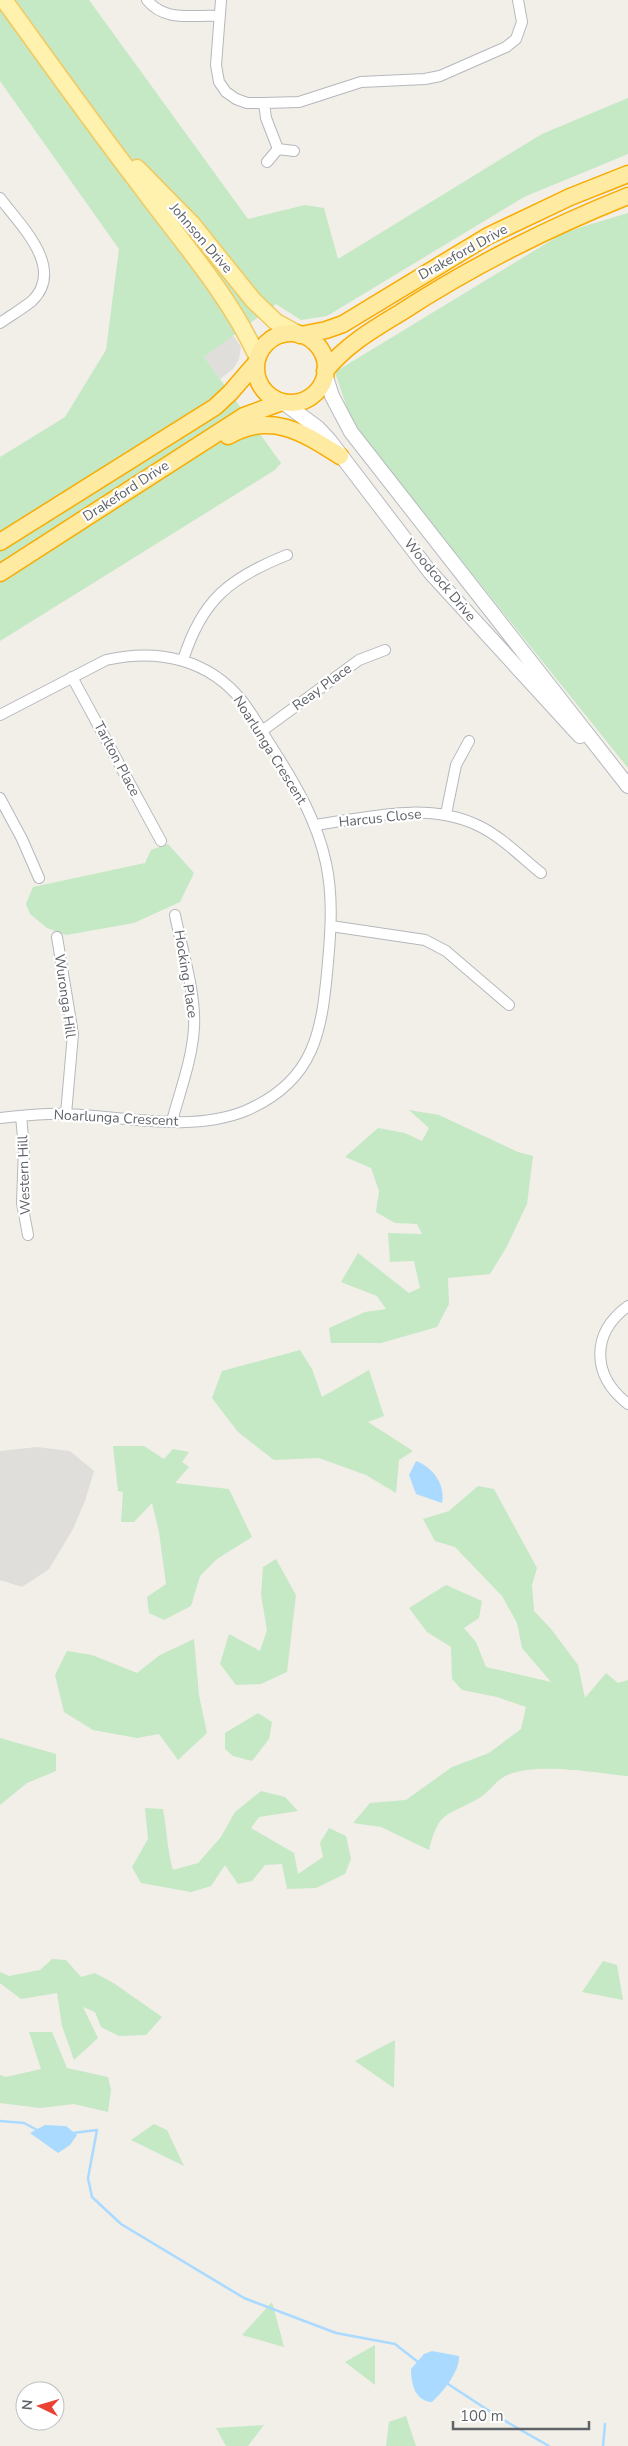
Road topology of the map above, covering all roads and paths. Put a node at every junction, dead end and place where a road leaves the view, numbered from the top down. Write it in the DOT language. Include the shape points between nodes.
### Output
graph roads {
  1 [pos="147,0"];
  2 [pos="221,0"];
  3 [pos="518,0"];
  4 [pos="8,5"];
  5 [pos="219,16"];
  6 [pos="264,103"];
  7 [pos="105,136"];
  8 [pos="278,149"];
  9 [pos="294,151"];
  10 [pos="267,162"];
  11 [pos="628,174"];
  12 [pos="628,196"];
  13 [pos="0,198"];
  14 [pos="0,323"];
  15 [pos="301,335"];
  16 [pos="256,359"];
  17 [pos="325,372"];
  18 [pos="283,402"];
  19 [pos="200,443"];
  20 [pos="340,456"];
  21 [pos="0,542"];
  22 [pos="287,555"];
  23 [pos="0,573"];
  24 [pos="386,650"];
  25 [pos="183,660"];
  26 [pos="72,677"];
  27 [pos="0,715"];
  28 [pos="262,731"];
  29 [pos="469,741"];
  30 [pos="602,754"];
  31 [pos="628,786"];
  32 [pos="0,798"];
  33 [pos="446,814"];
  34 [pos="314,825"];
  35 [pos="161,841"];
  36 [pos="541,873"];
  37 [pos="39,878"];
  38 [pos="176,915"];
  39 [pos="331,926"];
  40 [pos="56,937"];
  41 [pos="510,1005"];
  42 [pos="66,1114"];
  43 [pos="21,1116"];
  44 [pos="0,1118"];
  45 [pos="172,1121"];
  46 [pos="28,1235"];
  47 [pos="628,1306"];
  48 [pos="628,1404"];
  1 -- 5 [label="street" via="161,12 172,16"];
  2 -- 5 [label="street"];
  3 -- 6 [label="street" via="522,22 516,39 506,47 440,76 360,82 299,102"];
  4 -- 7 [label="main road, Johnson Drive"];
  5 -- 6 [label="street" via="216,65 219,82 236,99"];
  6 -- 8 [label="street"];
  7 -- 15 [label="main road, Johnson Drive" via="192,224 253,300 276,322"];
  7 -- 16 [label="main road, Johnson Drive" via="225,298 243,326"];
  8 -- 9 [label="street"];
  8 -- 10 [label="street"];
  11 -- 15 [label="highway, Drakeford Drive" via="488,236 343,324"];
  12 -- 17 [label="highway, Drakeford Drive" via="525,240 473,268 344,349"];
  13 -- 14 [label="street" via="36,247 45,270 43,283 33,299"];
  15 -- 16 [label="highway" via="289,333 278,336 268,342"];
  15 -- 17 [label="highway" via="317,345 322,353"];
  16 -- 18 [label="highway" via="258,380 263,390"];
  16 -- 21 [label="highway, Drakeford Drive" via="215,407"];
  17 -- 18 [label="highway" via="322,383 310,397"];
  17 -- 30 [label="main road, Woodcock Drive" via="332,396 351,432"];
  18 -- 19 [label="highway, Drakeford Drive" via="244,416"];
  18 -- 20 [label="main road, Woodcock Drive" via="318,428"];
  19 -- 20 [label="highway" via="214,444 247,427 275,425 306,434"];
  19 -- 23 [label="highway, Drakeford Drive"];
  20 -- 30 [label="main road, Woodcock Drive" via="446,592 580,736"];
  22 -- 25 [label="street" via="257,567 218,595 195,626"];
  24 -- 28 [label="street, Reay Place" via="359,660"];
  25 -- 26 [label="street, Noarlunga Crescent" via="164,655 125,656 106,660"];
  25 -- 28 [label="street, Noarlunga Crescent" via="213,674 230,687"];
  26 -- 27 [label="street, Noarlunga Crescent"];
  26 -- 35 [label="street, Tarlton Place"];
  28 -- 34 [label="street, Noarlunga Crescent" via="294,783"];
  29 -- 33 [label="street" via="456,765"];
  30 -- 31 [label="main road, Woodcock Drive"];
  32 -- 37 [label="street"];
  33 -- 34 [label="street, Harcus Close" via="398,813"];
  33 -- 36 [label="street, Harcus Close" via="496,836"];
  34 -- 39 [label="street, Noarlunga Crescent" via="329,880"];
  38 -- 45 [label="street, Hocking Place" via="194,1027 192,1048"];
  39 -- 41 [label="street" via="425,940 446,951"];
  39 -- 45 [label="street, Noarlunga Crescent" via="323,1016 310,1054 290,1082 267,1100 235,1114 211,1120"];
  40 -- 42 [label="street, Wuronga Hill" via="73,1034"];
  42 -- 43 [label="street, Noarlunga Crescent"];
  42 -- 45 [label="street, Noarlunga Crescent"];
  43 -- 44 [label="street, Noarlunga Crescent"];
  43 -- 46 [label="street, Western Hill" via="24,1155 22,1203"];
  47 -- 48 [label="street" via="609,1324 602,1337 600,1352 606,1380"];
}
